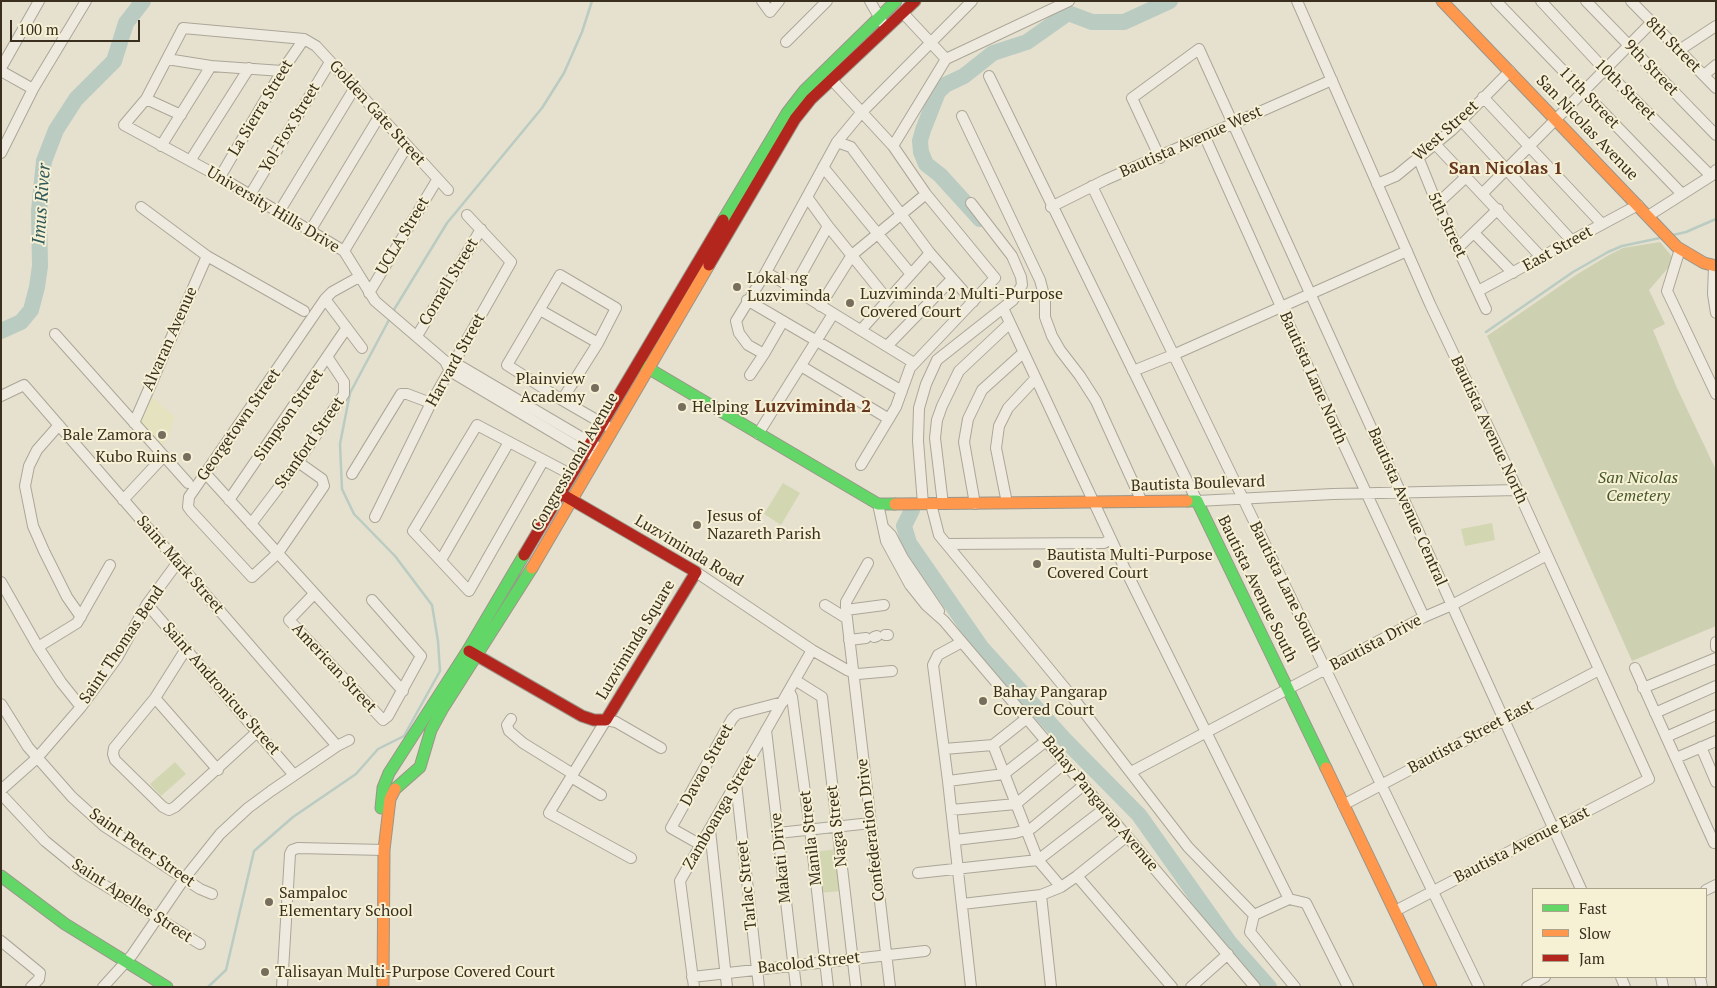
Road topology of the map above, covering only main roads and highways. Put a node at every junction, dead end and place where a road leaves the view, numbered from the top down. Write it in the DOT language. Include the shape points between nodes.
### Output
graph roads {
  1 [pos="896,1"];
  2 [pos="915,1"];
  3 [pos="1449,3"];
  4 [pos="1715,266"];
  5 [pos="638,362"];
  6 [pos="649,369"];
  7 [pos="608,426"];
  8 [pos="594,451"];
  9 [pos="562,494"];
  10 [pos="572,500"];
  11 [pos="1196,501"];
  12 [pos="696,572"];
  13 [pos="473,653"];
  14 [pos="381,850"];
  15 [pos="1,869"];
  16 [pos="1,876"];
  17 [pos="12,882"];
  18 [pos="126,963"];
  19 [pos="158,987"];
  20 [pos="167,987"];
  21 [pos="373,987"];
  22 [pos="383,987"];
  23 [pos="1431,987"];
  1 -- 5 [label="main road, Congressional Avenue" via="793,104"];
  2 -- 6 [label="main road, Congressional Avenue" via="811,99 795,119"];
  3 -- 4 [label="main road, San Nicolas Avenue" via="1555,120 1680,249"];
  5 -- 6 [label="main road"];
  5 -- 7 [label="main road, Congressional Avenue"];
  6 -- 7 [label="main road, Congressional Avenue"];
  6 -- 11 [label="main road, Bautista Boulevard" via="878,504"];
  7 -- 8 [label="main road, Congressional Avenue"];
  8 -- 9 [label="main road, Congressional Avenue" via="572,475"];
  8 -- 10 [label="main road, Congressional Avenue"];
  9 -- 10 [label="main road, Luzviminda Road"];
  9 -- 13 [label="main road, Congressional Avenue"];
  10 -- 12 [label="main road, Luzviminda Road"];
  10 -- 13 [label="main road, Congressional Avenue"];
  11 -- 23 [label="main road, Bautista Avenue South"];
  12 -- 13 [label="main road, Luzviminda Square" via="606,720 582,716"];
  13 -- 14 [label="main road, Congressional Avenue" via="431,730 420,767 394,790"];
  13 -- 14 [label="main road, Congressional Avenue" via="389,772 383,788"];
  14 -- 21 [label="main road, Congressional Avenue"];
  14 -- 22 [label="main road, Congressional Avenue"];
  15 -- 17 [label="main road"];
  16 -- 17 [label="main road"];
  17 -- 18 [label="main road" via="65,924"];
  18 -- 19 [label="main road" via="129,969"];
  18 -- 20 [label="main road" via="133,964"];
}
